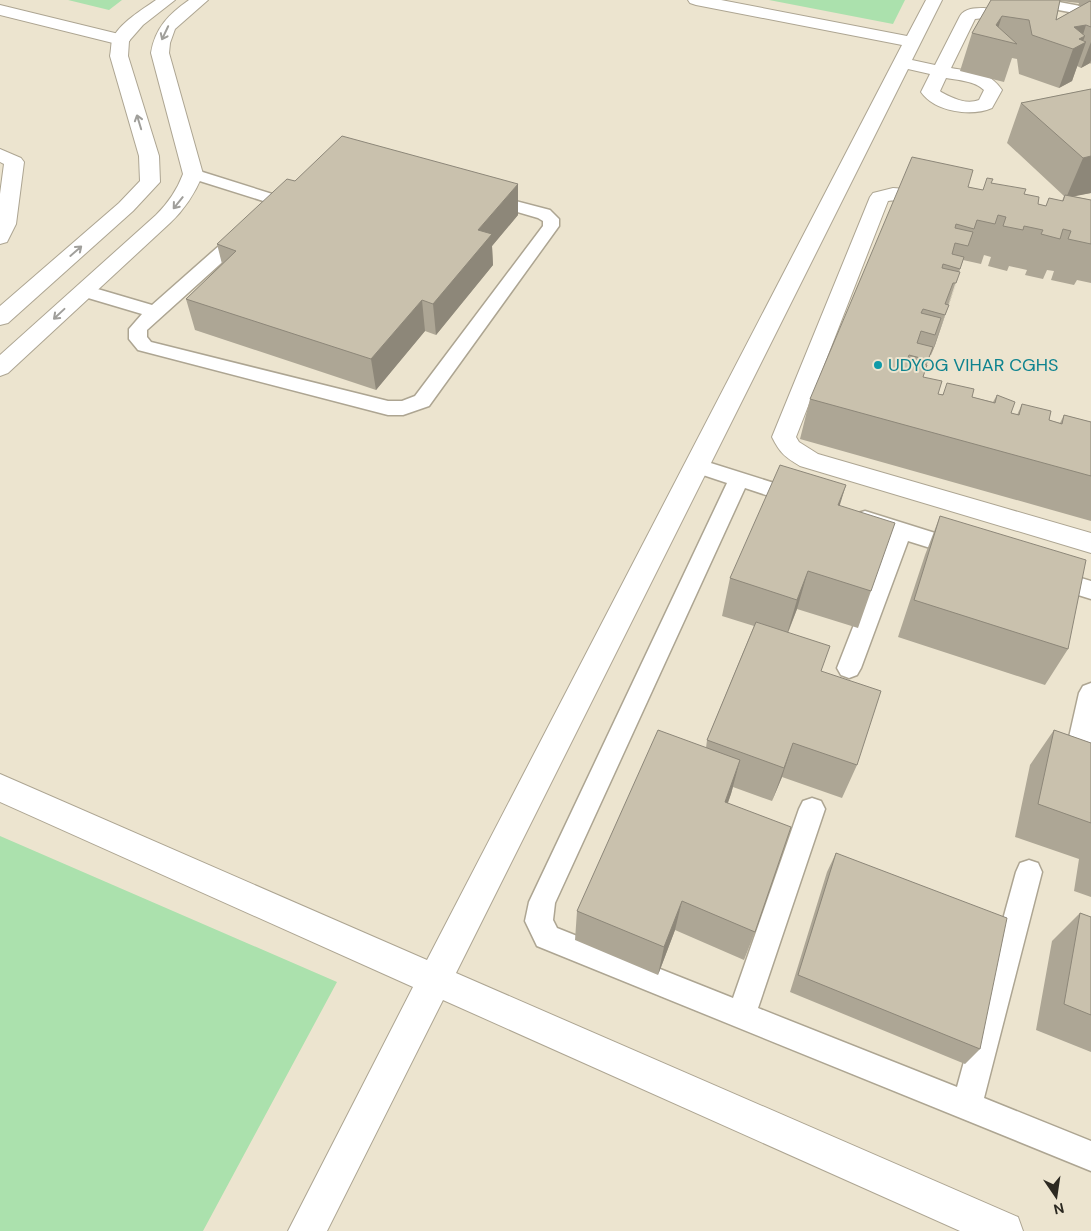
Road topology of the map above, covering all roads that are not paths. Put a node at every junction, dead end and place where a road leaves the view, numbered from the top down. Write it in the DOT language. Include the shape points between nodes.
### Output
graph roads {
  1 [pos="167,0"];
  2 [pos="200,0"];
  3 [pos="696,0"];
  4 [pos="934,0"];
  5 [pos="1026,0"];
  6 [pos="0,10"];
  7 [pos="1091,12"];
  8 [pos="21,15"];
  9 [pos="0,28"];
  10 [pos="1091,34"];
  11 [pos="121,40"];
  12 [pos="907,53"];
  13 [pos="0,154"];
  14 [pos="193,174"];
  15 [pos="476,195"];
  16 [pos="950,206"];
  17 [pos="0,238"];
  18 [pos="84,291"];
  19 [pos="155,312"];
  20 [pos="0,318"];
  21 [pos="0,368"];
  22 [pos="698,466"];
  23 [pos="739,479"];
  24 [pos="820,505"];
  25 [pos="847,514"];
  26 [pos="901,531"];
  27 [pos="1091,543"];
  28 [pos="977,555"];
  29 [pos="1034,572"];
  30 [pos="1091,590"];
  31 [pos="849,668"];
  32 [pos="1091,693"];
  33 [pos="1077,755"];
  34 [pos="0,788"];
  35 [pos="812,809"];
  36 [pos="1029,872"];
  37 [pos="436,980"];
  38 [pos="741,1015"];
  39 [pos="967,1106"];
  40 [pos="1091,1156"];
  41 [pos="307,1231"];
  42 [pos="1004,1231"];
  1 -- 11 [label="street" via="137,21"];
  2 -- 14 [label="street, one-way" via="168,25 160,53"];
  3 -- 12 [label="street"];
  4 -- 12 [label="street"];
  5 -- 7 [label="lane"];
  6 -- 8 [label="street"];
  8 -- 9 [label="street"];
  8 -- 11 [label="street"];
  10 -- 12 [label="street" via="974,13 968,16 939,72"];
  20 -- 11 [label="street, one-way" via="126,208 150,182 149,156 119,56"];
  12 -- 22 [label="street"];
  13 -- 17 [label="street" via="14,162 6,224"];
  14 -- 18 [label="street, one-way" via="176,206"];
  14 -- 19 [label="lane" via="285,196"];
  15 -- 19 [label="lane" via="544,214 551,220 551,226 422,401 409,406 388,408 145,346 138,338 138,329"];
  16 -- 27 [label="street" via="899,194 880,197 784,437 790,448 809,460"];
  18 -- 19 [label="lane"];
  18 -- 21 [label="street, one-way"];
  22 -- 23 [label="lane"];
  22 -- 37 [label="street"];
  23 -- 24 [label="lane"];
  23 -- 38 [label="lane" via="542,902 538,922 546,936"];
  25 -- 26 [label="lane"];
  26 -- 28 [label="lane"];
  26 -- 31 [label="lane"];
  29 -- 30 [label="lane"];
  32 -- 33 [label="lane"];
  34 -- 37 [label="street"];
  35 -- 38 [label="lane"];
  36 -- 39 [label="lane"];
  37 -- 41 [label="street"];
  37 -- 42 [label="street"];
  38 -- 39 [label="lane"];
  39 -- 40 [label="lane"];
}
